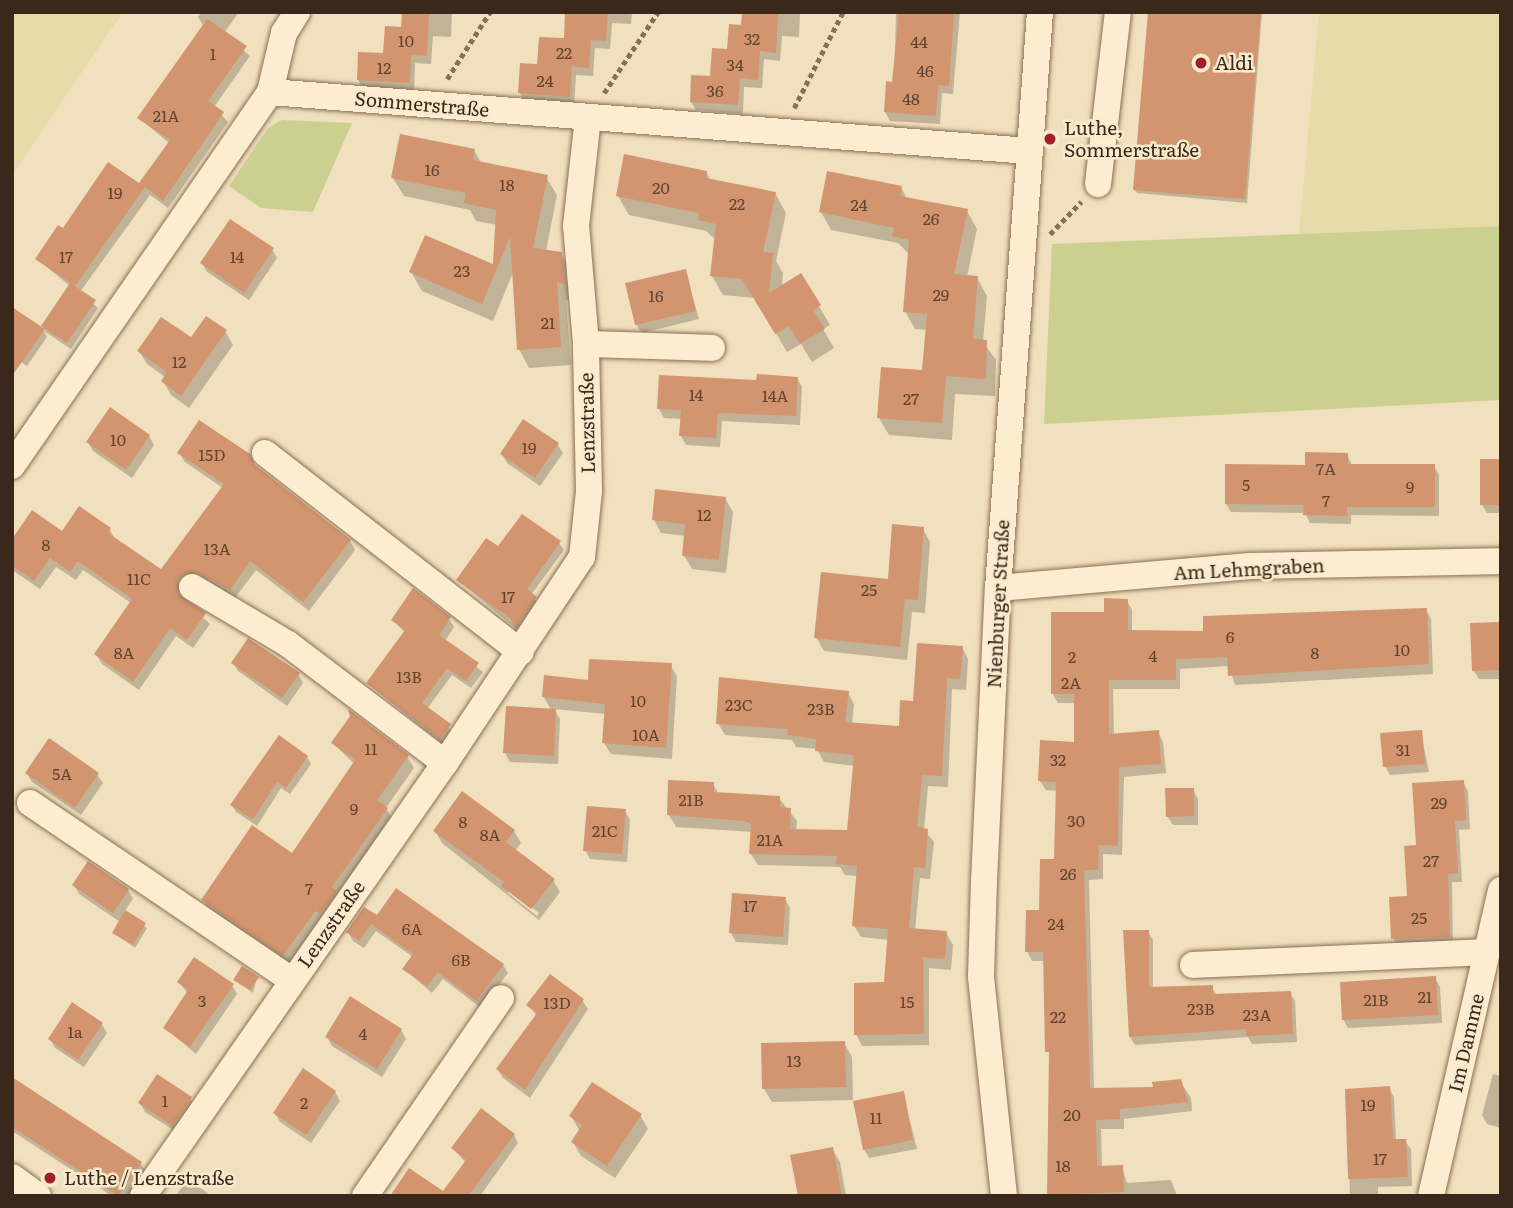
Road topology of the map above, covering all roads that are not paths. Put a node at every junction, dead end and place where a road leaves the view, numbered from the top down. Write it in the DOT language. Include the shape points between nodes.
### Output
graph roads {
  1 [pos="297,12"];
  2 [pos="1040,12"];
  3 [pos="1118,12"];
  4 [pos="270,92"];
  5 [pos="588,118"];
  6 [pos="1028,151"];
  7 [pos="1098,184"];
  8 [pos="586,344"];
  9 [pos="712,348"];
  10 [pos="265,453"];
  11 [pos="12,466"];
  12 [pos="1501,561"];
  13 [pos="192,587"];
  14 [pos="998,588"];
  15 [pos="520,652"];
  16 [pos="445,764"];
  17 [pos="30,803"];
  18 [pos="1501,890"];
  19 [pos="1487,952"];
  20 [pos="1193,965"];
  21 [pos="291,980"];
  22 [pos="501,998"];
  23 [pos="12,1177"];
  24 [pos="38,1196"];
  25 [pos="143,1196"];
  26 [pos="365,1196"];
  27 [pos="1004,1196"];
  28 [pos="1431,1196"];
  1 -- 4 [label="street" via="284,33"];
  2 -- 6 [label="street, Nienburger Straße"];
  3 -- 7 [label="street"];
  4 -- 5 [label="street, Sommerstraße"];
  4 -- 11 [label="street"];
  5 -- 6 [label="street, Sommerstraße"];
  5 -- 8 [label="street, Lenzstraße" via="576,226"];
  6 -- 14 [label="street, Nienburger Straße"];
  8 -- 9 [label="street, Lenzstraße"];
  8 -- 15 [label="street, Lenzstraße" via="589,491 582,556"];
  10 -- 15 [label="street"];
  12 -- 14 [label="street, Am Lehmgraben" via="1250,566"];
  13 -- 16 [label="street" via="288,644"];
  14 -- 27 [label="street, Nienburger Straße" via="982,976"];
  15 -- 16 [label="street, Lenzstraße"];
  16 -- 21 [label="street, Lenzstraße"];
  17 -- 21 [label="street"];
  18 -- 19 [label="street, Im Damme"];
  19 -- 20 [label="street"];
  19 -- 28 [label="street, Im Damme"];
  21 -- 25 [label="street, Lenzstraße"];
  22 -- 26 [label="street"];
  23 -- 24 [label="street"];
}
